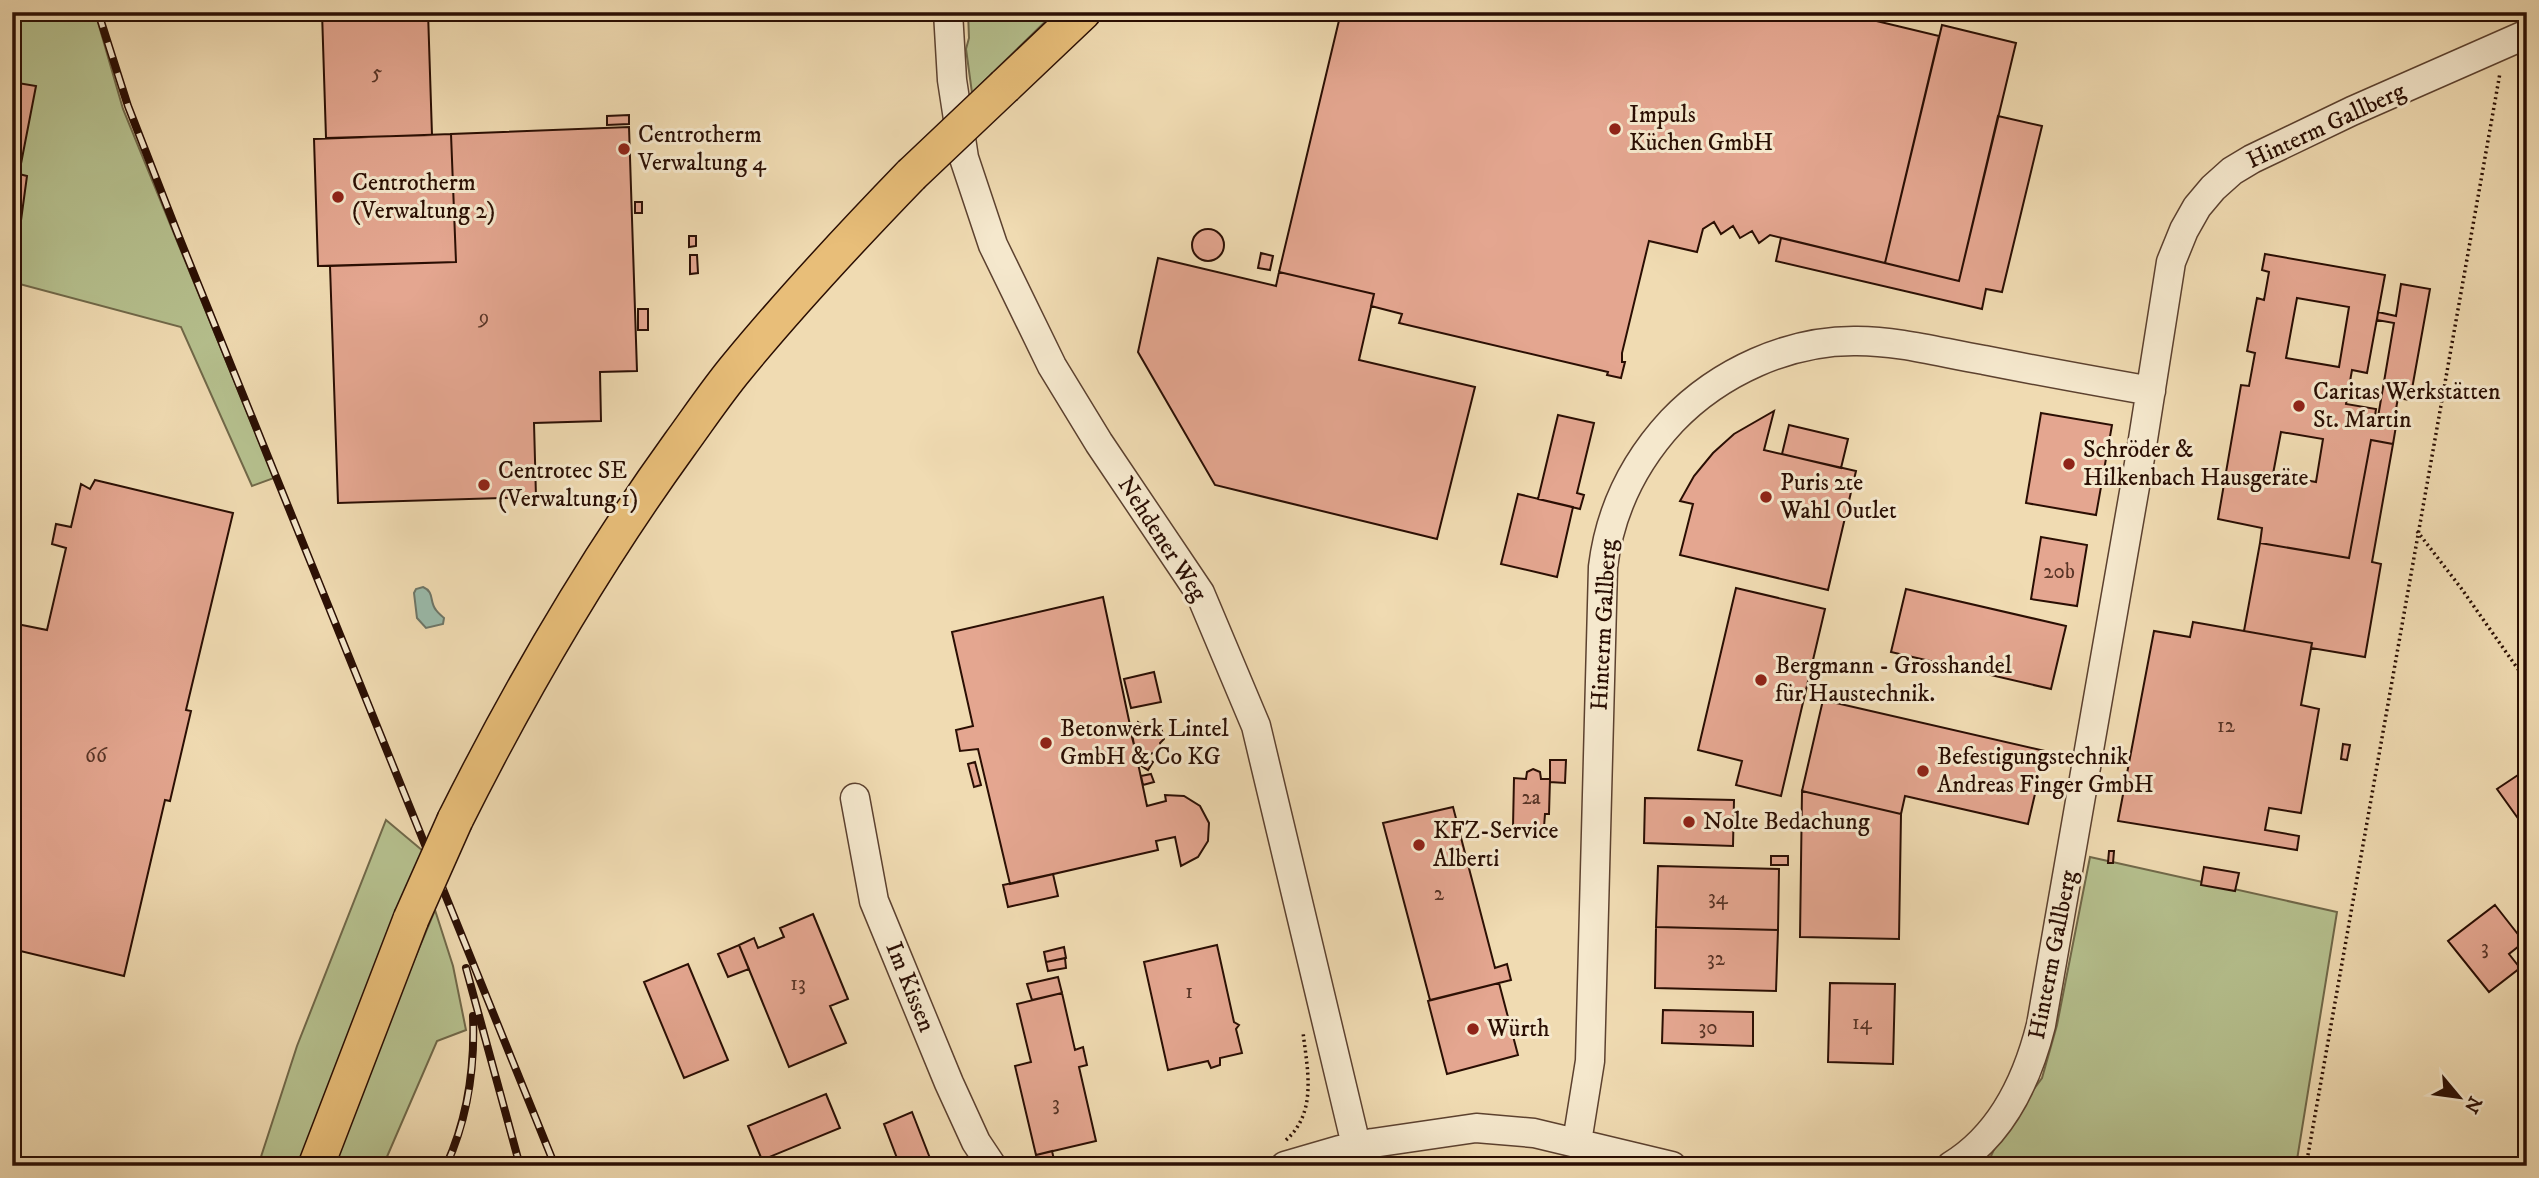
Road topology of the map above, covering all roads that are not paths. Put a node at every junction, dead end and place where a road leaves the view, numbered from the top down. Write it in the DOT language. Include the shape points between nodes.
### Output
graph roads {
  1 [pos="948,12"];
  2 [pos="1083,12"];
  3 [pos="2516,38"];
  4 [pos="2151,391"];
  5 [pos="855,798"];
  6 [pos="1577,1142"];
  7 [pos="1284,1154"];
  8 [pos="1359,1156"];
  9 [pos="1956,1164"];
  10 [pos="316,1166"];
  11 [pos="992,1166"];
  12 [pos="1672,1166"];
  1 -- 8 [label="street, Nehdener Weg" via="964,158 993,245 1052,366 1200,593 1256,726"];
  2 -- 10 [label="main road, bridge" via="838,250 736,368 632,510 553,635 454,820"];
  3 -- 4 [label="street, Hinterm Gallberg" via="2270,149 2224,178 2197,207 2175,252"];
  4 -- 6 [label="street, Hinterm Gallberg" via="1885,342 1827,342 1764,359 1711,388 1686,406 1641,459 1614,515 1603,567 1590,1061"];
  4 -- 9 [label="street, Hinterm Gallberg" via="2042,1025 2018,1092 1996,1125"];
  5 -- 11 [label="street, Im Kissen" via="874,901 949,1083"];
  6 -- 8 [label="street" via="1476,1128"];
  6 -- 12 [label="street"];
  7 -- 8 [label="street"];
}
